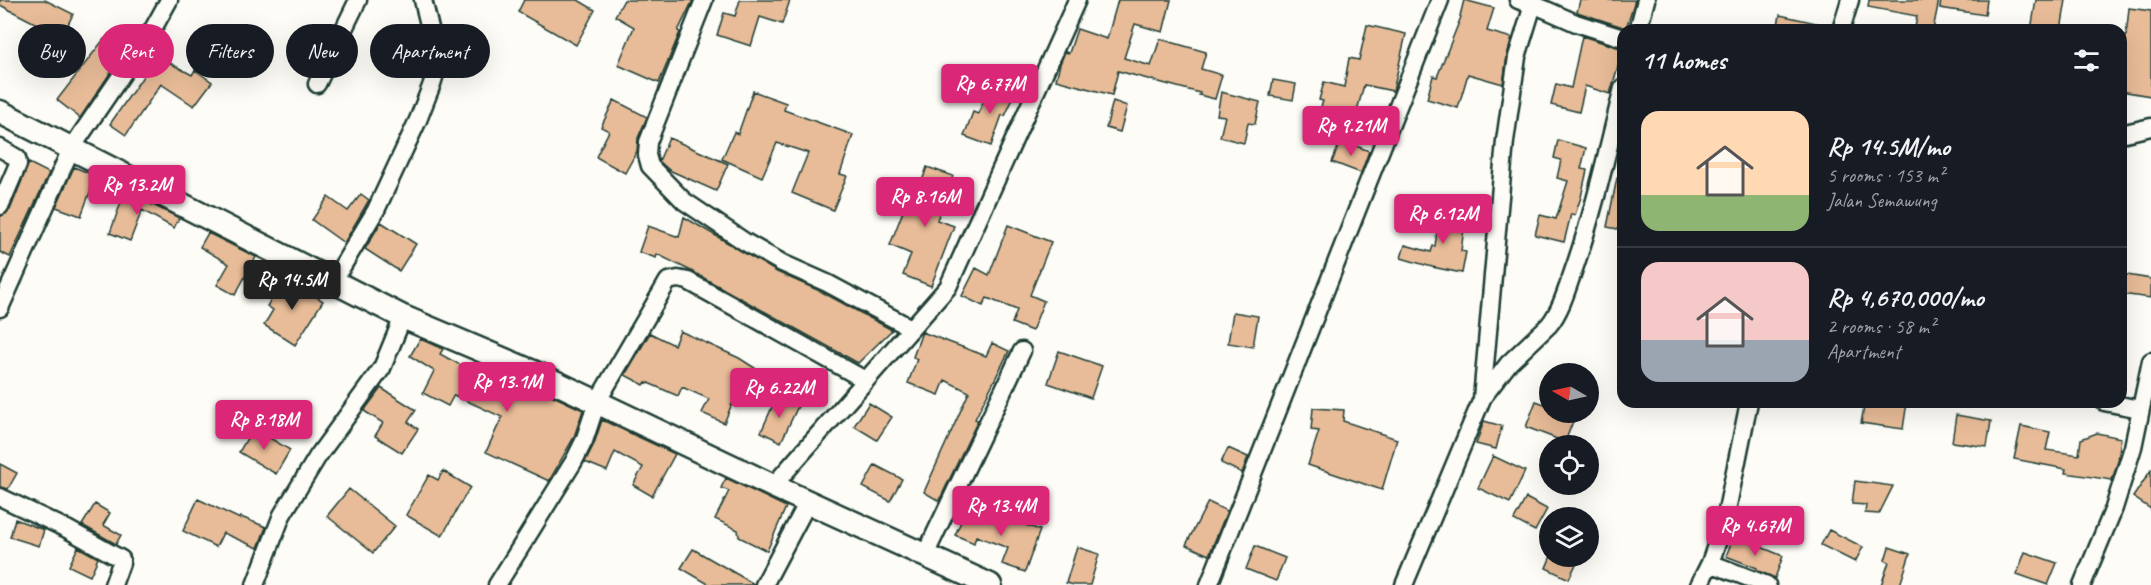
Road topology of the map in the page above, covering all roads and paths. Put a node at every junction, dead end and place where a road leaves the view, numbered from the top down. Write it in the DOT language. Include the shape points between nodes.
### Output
graph roads {
  1 [pos="169,0"];
  2 [pos="358,0"];
  3 [pos="422,0"];
  4 [pos="704,0"];
  5 [pos="1077,0"];
  6 [pos="1440,0"];
  7 [pos="1646,0"];
  8 [pos="1850,0"];
  9 [pos="1525,2"];
  10 [pos="1640,24"];
  11 [pos="1843,24"];
  12 [pos="1617,36"];
  13 [pos="317,84"];
  14 [pos="0,112"];
  15 [pos="1617,113"];
  16 [pos="2151,127"];
  17 [pos="2127,133"];
  18 [pos="0,148"];
  19 [pos="71,149"];
  20 [pos="0,206"];
  21 [pos="334,280"];
  22 [pos="0,308"];
  23 [pos="403,317"];
  24 [pos="910,328"];
  25 [pos="1022,351"];
  26 [pos="2151,361"];
  27 [pos="866,380"];
  28 [pos="1482,399"];
  29 [pos="597,402"];
  30 [pos="2127,406"];
  31 [pos="1748,408"];
  32 [pos="2140,409"];
  33 [pos="773,486"];
  34 [pos="0,497"];
  35 [pos="808,502"];
  36 [pos="925,555"];
  37 [pos="1710,563"];
  38 [pos="112,585"];
  39 [pos="255,585"];
  40 [pos="497,585"];
  41 [pos="764,585"];
  42 [pos="990,585"];
  43 [pos="1209,585"];
  44 [pos="1404,585"];
  45 [pos="1699,585"];
  46 [pos="1767,585"];
  47 [pos="2082,585"];
  1 -- 19 [label="street"];
  2 -- 13 [label="street"];
  3 -- 21 [label="street" via="437,49 432,84 376,210"];
  4 -- 24 [label="street" via="648,142 650,166 684,201 745,242"];
  5 -- 24 [label="street" via="955,273 943,293"];
  6 -- 43 [label="street"];
  7 -- 10 [label="street"];
  8 -- 11 [label="street"];
  9 -- 12 [label="street"];
  9 -- 28 [label="street" via="1505,141"];
  14 -- 19 [label="street"];
  15 -- 28 [label="street" via="1592,216 1554,319 1509,363"];
  16 -- 17 [label="street"];
  18 -- 20 [label="street" via="17,158 18,164"];
  19 -- 21 [label="street"];
  19 -- 22 [label="street"];
  21 -- 23 [label="street"];
  23 -- 29 [label="street"];
  23 -- 39 [label="street" via="382,368 318,456 282,514"];
  24 -- 27 [label="street"];
  25 -- 36 [label="street"];
  26 -- 32 [label="street"];
  27 -- 29 [label="street" via="678,279 665,283"];
  27 -- 33 [label="street"];
  28 -- 44 [label="street"];
  29 -- 33 [label="street"];
  29 -- 40 [label="street" via="574,461"];
  30 -- 32 [label="street"];
  31 -- 37 [label="street" via="1725,520"];
  32 -- 47 [label="street" via="2114,508"];
  33 -- 35 [label="street"];
  34 -- 38 [label="street" via="121,559"];
  35 -- 36 [label="street"];
  35 -- 41 [label="street"];
  36 -- 42 [label="street"];
  37 -- 45 [label="street"];
  37 -- 46 [label="street"];
}
